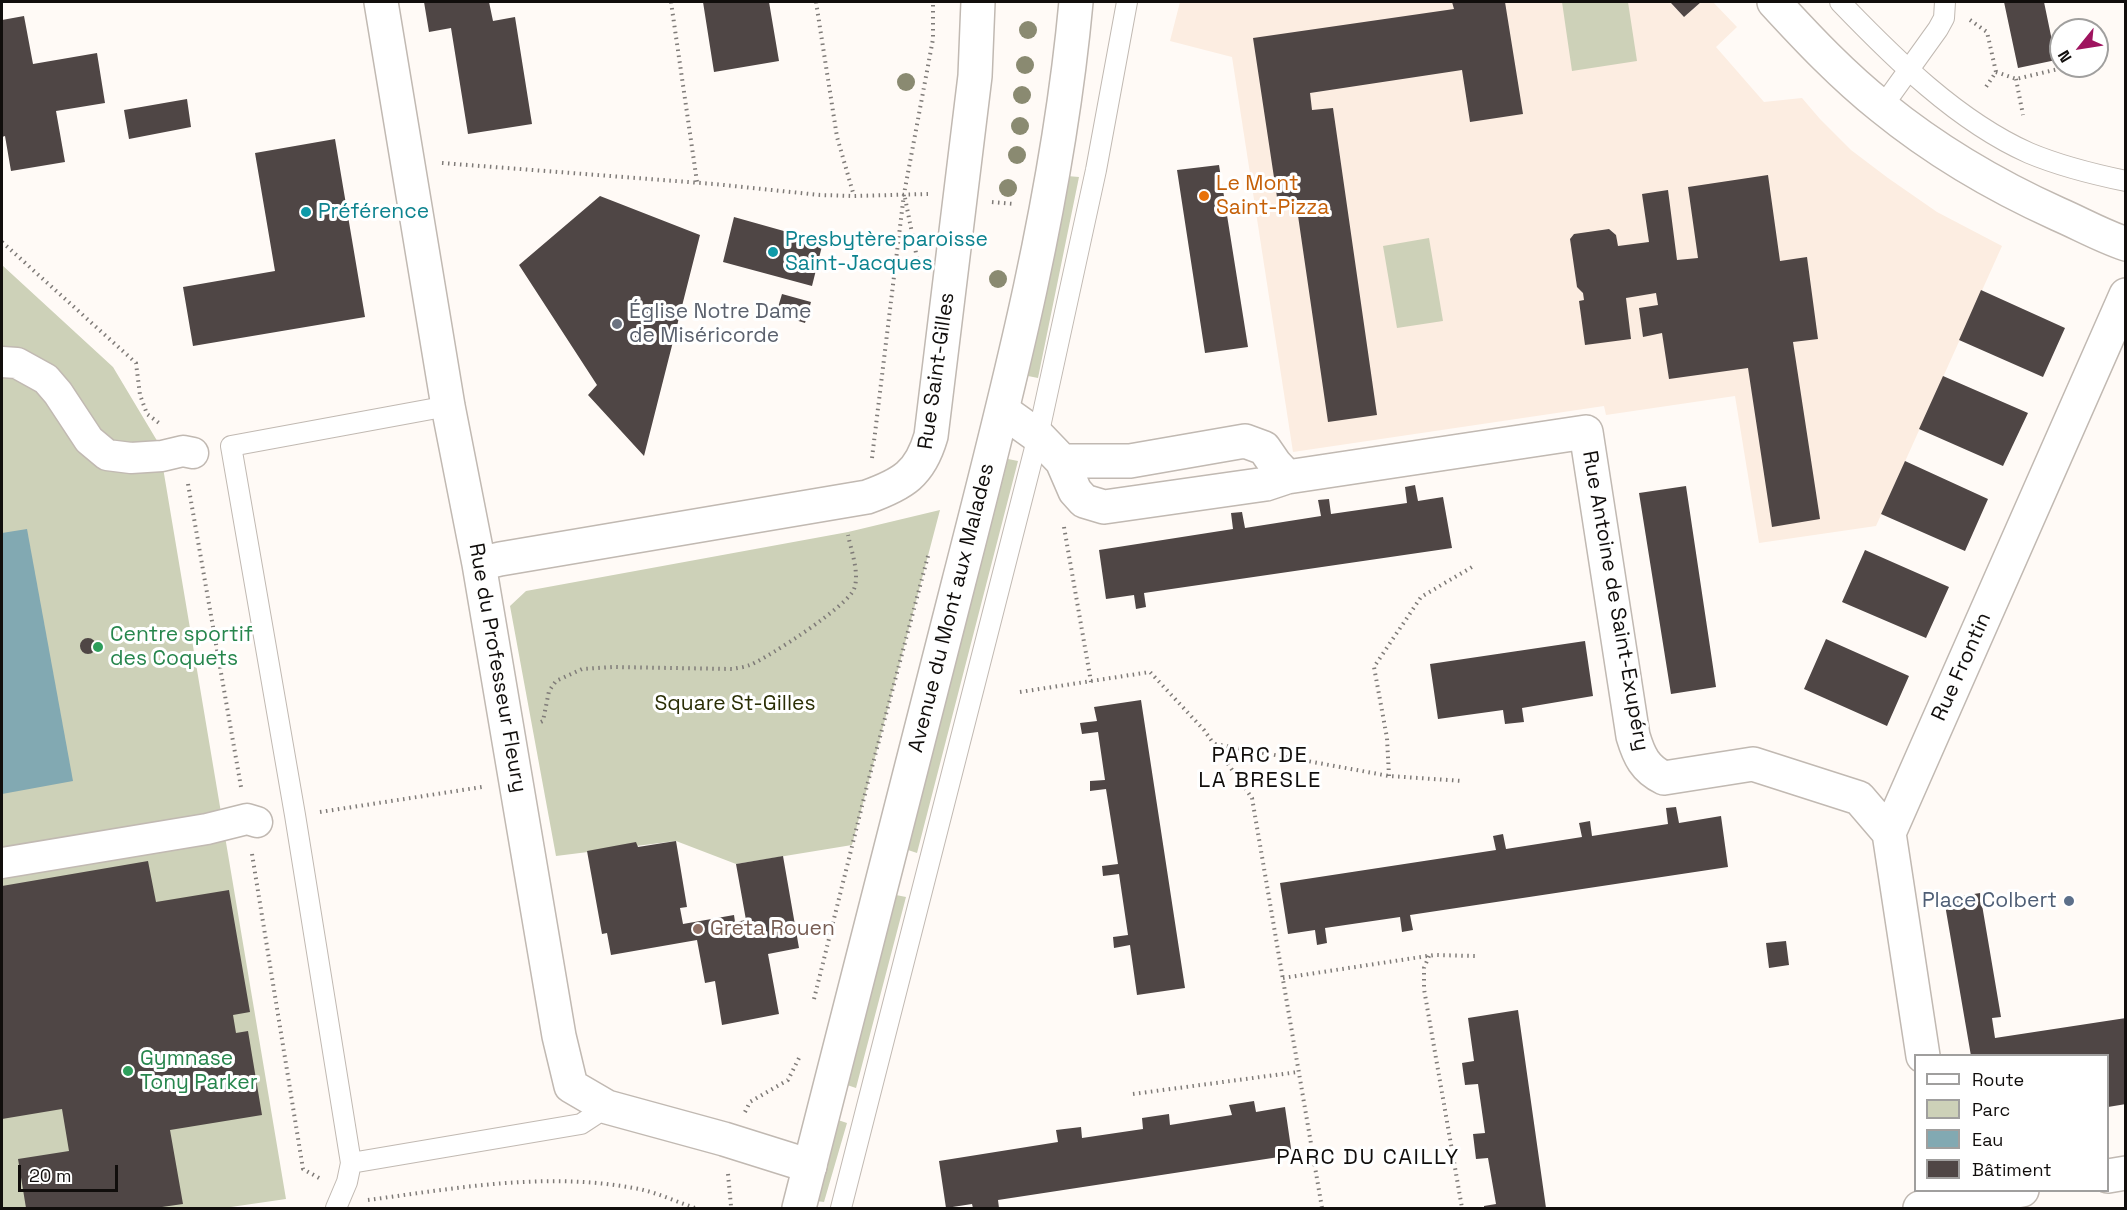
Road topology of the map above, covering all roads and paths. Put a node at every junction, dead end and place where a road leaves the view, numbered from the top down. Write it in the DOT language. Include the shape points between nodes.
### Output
graph roads {
  1 [pos="381,2"];
  2 [pos="671,2"];
  3 [pos="816,2"];
  4 [pos="933,2"];
  5 [pos="978,2"];
  6 [pos="1076,2"];
  7 [pos="1127,2"];
  8 [pos="1774,2"];
  9 [pos="1840,2"];
  10 [pos="1945,2"];
  11 [pos="1967,10"];
  12 [pos="1909,69"];
  13 [pos="2049,71"];
  14 [pos="1996,72"];
  15 [pos="2016,79"];
  16 [pos="1984,90"];
  17 [pos="1882,107"];
  18 [pos="2023,115"];
  19 [pos="407,158"];
  20 [pos="2126,181"];
  21 [pos="697,182"];
  22 [pos="904,194"];
  23 [pos="854,196"];
  24 [pos="960,198"];
  25 [pos="994,202"];
  26 [pos="1024,206"];
  27 [pos="993,214"];
  28 [pos="2,242"];
  29 [pos="2126,244"];
  30 [pos="918,261"];
  31 [pos="2126,295"];
  32 [pos="2,362"];
  33 [pos="448,406"];
  34 [pos="1003,411"];
  35 [pos="162,426"];
  36 [pos="1038,436"];
  37 [pos="193,453"];
  38 [pos="1062,461"];
  39 [pos="1287,477"];
  40 [pos="867,497"];
  41 [pos="1063,521"];
  42 [pos="847,528"];
  43 [pos="930,545"];
  44 [pos="479,564"];
  45 [pos="1472,567"];
  46 [pos="1091,682"];
  47 [pos="1020,693"];
  48 [pos="537,724"];
  49 [pos="1214,744"];
  50 [pos="1389,776"];
  51 [pos="516,781"];
  52 [pos="1463,781"];
  53 [pos="295,815"];
  54 [pos="258,822"];
  55 [pos="1889,833"];
  56 [pos="2,863"];
  57 [pos="1429,956"];
  58 [pos="1477,956"];
  59 [pos="1283,978"];
  60 [pos="814,1002"];
  61 [pos="803,1047"];
  62 [pos="1923,1054"];
  63 [pos="1299,1072"];
  64 [pos="1133,1094"];
  65 [pos="607,1107"];
  66 [pos="746,1110"];
  67 [pos="351,1163"];
  68 [pos="729,1166"];
  69 [pos="810,1166"];
  70 [pos="2126,1173"];
  71 [pos="2109,1176"];
  72 [pos="2014,1192"];
  73 [pos="1937,1201"];
  74 [pos="336,1209"];
  75 [pos="728,1209"];
  76 [pos="799,1209"];
  77 [pos="841,1209"];
  78 [pos="1322,1209"];
  79 [pos="1462,1209"];
  1 -- 19 [label="street, Rue du Professeur Fleury"];
  2 -- 21 [label="path"];
  3 -- 23 [label="path" via="837,137"];
  4 -- 22 [label="path" via="933,39"];
  5 -- 24 [label="street, Rue Saint-Gilles" via="975,76"];
  6 -- 34 [label="street, Avenue du Mont aux Malades" via="1070,64 1044,216"];
  7 -- 36 [label="lane" via="1096,170"];
  8 -- 17 [label="street"];
  9 -- 12 [label="lane"];
  10 -- 12 [label="lane" via="1944,18"];
  11 -- 14 [label="path" via="1968,19 1987,32"];
  12 -- 17 [label="lane"];
  12 -- 20 [label="lane" via="2001,139 2052,162"];
  13 -- 15 [label="path"];
  14 -- 15 [label="path"];
  14 -- 16 [label="path"];
  15 -- 18 [label="path"];
  17 -- 29 [label="street" via="1969,169"];
  19 -- 21 [label="path"];
  19 -- 33 [label="street, Rue du Professeur Fleury"];
  21 -- 23 [label="path"];
  22 -- 23 [label="path"];
  22 -- 24 [label="path"];
  22 -- 30 [label="path"];
  22 -- 40 [label="path"];
  24 -- 25 [label="path"];
  24 -- 40 [label="street, Rue Saint-Gilles" via="931,436 925,457 893,488"];
  25 -- 26 [label="path"];
  25 -- 27 [label="path"];
  28 -- 35 [label="path" via="136,363 147,414"];
  31 -- 55 [label="street, Rue Frontin"];
  32 -- 37 [label="street" via="17,363 46,379 89,440 107,455 131,458"];
  33 -- 44 [label="street, Rue du Professeur Fleury"];
  33 -- 53 [label="lane" via="231,446"];
  34 -- 36 [label="street, Rue Antoine de Saint-Exupéry"];
  34 -- 69 [label="street, Avenue du Mont aux Malades"];
  36 -- 38 [label="street, Rue Antoine de Saint-Exupéry"];
  36 -- 77 [label="lane"];
  38 -- 39 [label="street" via="1131,461 1245,441 1264,448"];
  38 -- 39 [label="street, Rue Antoine de Saint-Exupéry" via="1075,491 1084,501 1104,507 1266,484"];
  39 -- 55 [label="street, Rue Antoine de Saint-Exupéry" via="1586,432 1634,736 1646,766 1664,778 1754,764 1859,798"];
  40 -- 44 [label="street, Rue Saint-Gilles"];
  41 -- 46 [label="path"];
  42 -- 48 [label="path" via="855,576 848,599 765,658 732,669 582,669 556,681 549,691 543,721"];
  43 -- 60 [label="path"];
  44 -- 51 [label="street, Rue du Professeur Fleury"];
  45 -- 50 [label="path" via="1421,597 1374,667 1388,738"];
  46 -- 47 [label="path"];
  46 -- 49 [label="path" via="1150,672"];
  49 -- 50 [label="path"];
  49 -- 59 [label="path" via="1252,798"];
  50 -- 52 [label="path"];
  51 -- 53 [label="path"];
  51 -- 65 [label="street, Rue du Professeur Fleury" via="571,1086"];
  53 -- 67 [label="lane"];
  54 -- 56 [label="street" via="247,819"];
  55 -- 62 [label="street"];
  57 -- 58 [label="path"];
  57 -- 59 [label="path"];
  57 -- 79 [label="path" via="1424,968 1424,989"];
  59 -- 63 [label="path"];
  61 -- 66 [label="path" via="788,1080 750,1102"];
  63 -- 64 [label="path"];
  63 -- 78 [label="path"];
  65 -- 67 [label="lane" via="581,1124"];
  65 -- 69 [label="street, Rue du Professeur Fleury"];
  67 -- 74 [label="lane"];
  68 -- 75 [label="path"];
  69 -- 76 [label="street, Avenue du Mont aux Malades"];
  70 -- 71 [label="street"];
  72 -- 73 [label="street"];
}
